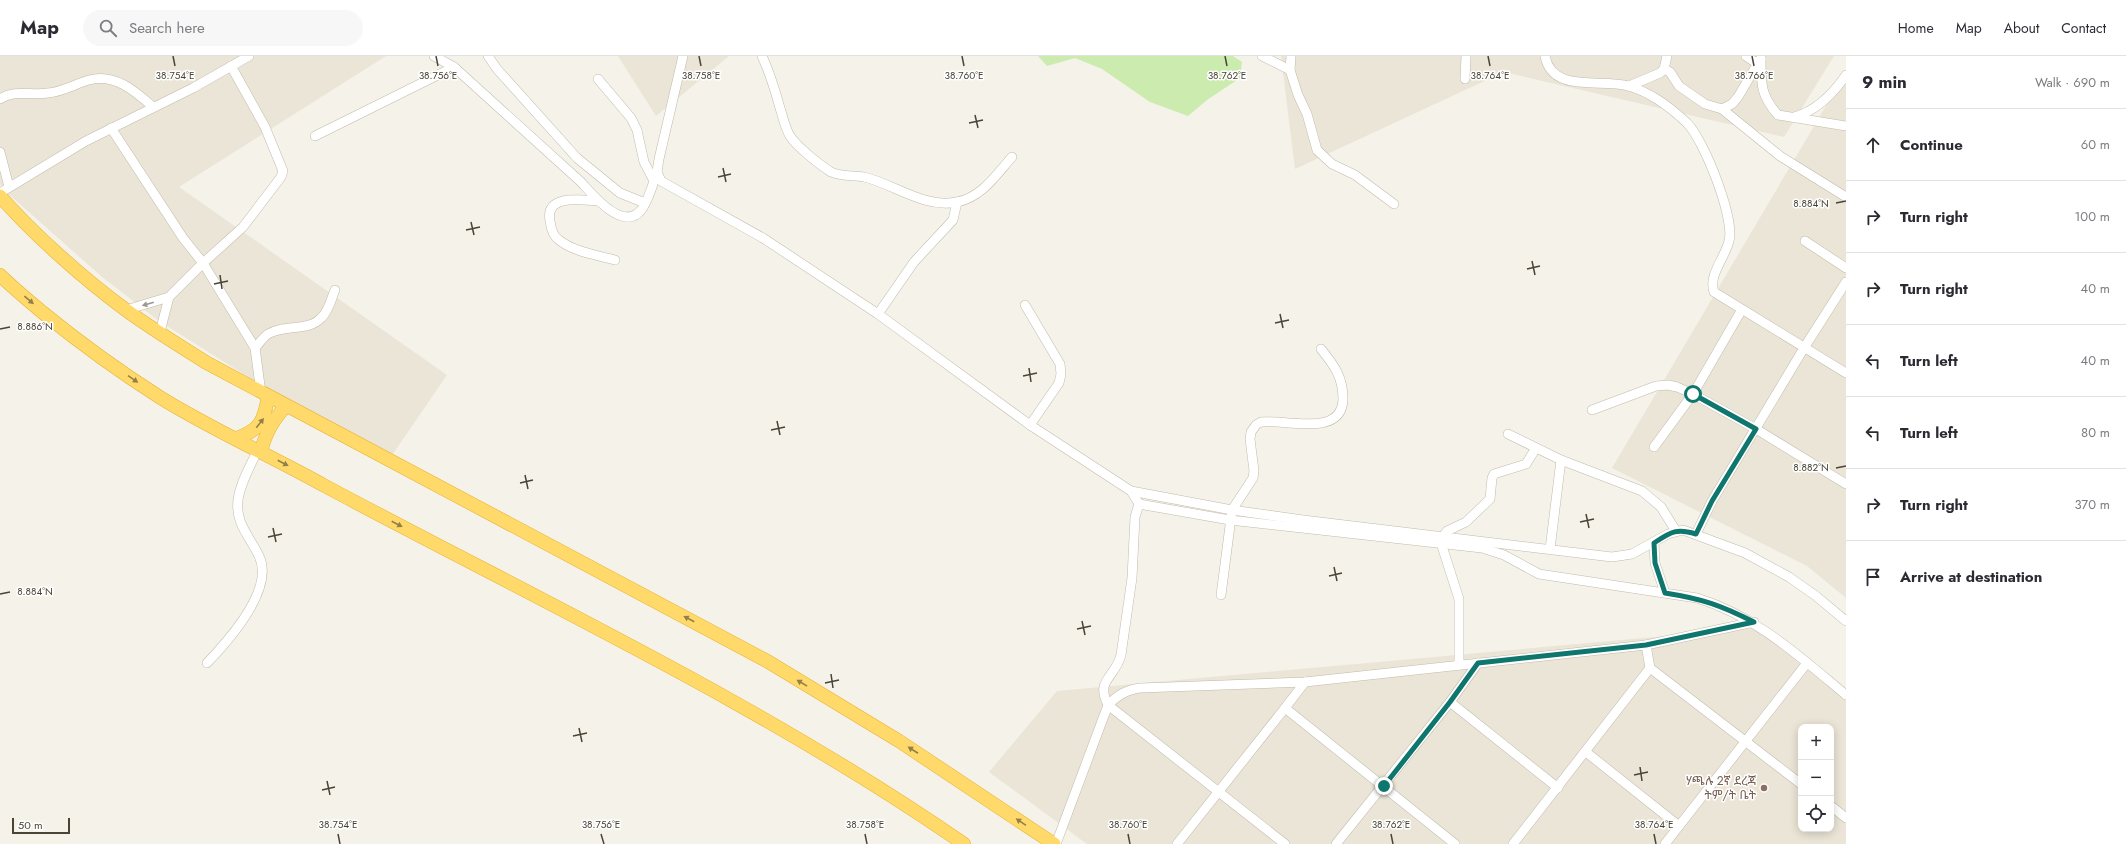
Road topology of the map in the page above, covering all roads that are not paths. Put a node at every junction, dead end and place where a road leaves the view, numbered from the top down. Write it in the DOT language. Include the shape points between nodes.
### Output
graph roads {
  1 [pos="249,56"];
  2 [pos="434,56"];
  3 [pos="488,56"];
  4 [pos="683,56"];
  5 [pos="762,56"];
  6 [pos="1262,56"];
  7 [pos="1291,56"];
  8 [pos="1466,56"];
  9 [pos="1545,56"];
  10 [pos="1667,56"];
  11 [pos="1746,56"];
  12 [pos="1760,59"];
  13 [pos="231,66"];
  14 [pos="454,67"];
  15 [pos="1664,69"];
  16 [pos="1290,70"];
  17 [pos="1846,76"];
  18 [pos="598,79"];
  19 [pos="1465,79"];
  20 [pos="1629,86"];
  21 [pos="0,99"];
  22 [pos="153,107"];
  23 [pos="1722,109"];
  24 [pos="1791,118"];
  25 [pos="1846,126"];
  26 [pos="111,128"];
  27 [pos="315,136"];
  28 [pos="0,152"];
  29 [pos="1012,157"];
  30 [pos="656,177"];
  31 [pos="3,192"];
  32 [pos="1846,197"];
  33 [pos="598,201"];
  34 [pos="956,202"];
  35 [pos="645,203"];
  36 [pos="1394,204"];
  37 [pos="1804,241"];
  38 [pos="615,260"];
  39 [pos="203,263"];
  40 [pos="1846,268"];
  41 [pos="0,274"];
  42 [pos="1846,282"];
  43 [pos="335,290"];
  44 [pos="169,298"];
  45 [pos="1026,305"];
  46 [pos="126,310"];
  47 [pos="1741,310"];
  48 [pos="878,314"];
  49 [pos="160,332"];
  50 [pos="255,348"];
  51 [pos="1804,348"];
  52 [pos="1321,349"];
  53 [pos="1846,373"];
  54 [pos="1693,394"];
  55 [pos="265,395"];
  56 [pos="286,406"];
  57 [pos="1592,410"];
  58 [pos="1030,425"];
  59 [pos="1756,429"];
  60 [pos="1508,434"];
  61 [pos="237,438"];
  62 [pos="1654,447"];
  63 [pos="1536,448"];
  64 [pos="259,450"];
  65 [pos="1561,460"];
  66 [pos="1846,484"];
  67 [pos="1131,490"];
  68 [pos="1139,504"];
  69 [pos="1232,510"];
  70 [pos="1230,520"];
  71 [pos="1676,531"];
  72 [pos="1696,534"];
  73 [pos="1442,539"];
  74 [pos="1654,543"];
  75 [pos="1550,549"];
  76 [pos="1665,593"];
  77 [pos="1221,595"];
  78 [pos="1846,621"];
  79 [pos="1754,622"];
  80 [pos="1646,645"];
  81 [pos="207,663"];
  82 [pos="1478,663"];
  83 [pos="1807,663"];
  84 [pos="1459,665"];
  85 [pos="1650,668"];
  86 [pos="1305,682"];
  87 [pos="1846,695"];
  88 [pos="1450,702"];
  89 [pos="1108,705"];
  90 [pos="1285,708"];
  91 [pos="1746,742"];
  92 [pos="1586,752"];
  93 [pos="1798,782"];
  94 [pos="1384,786"];
  95 [pos="1558,788"];
  96 [pos="1218,792"];
  97 [pos="1834,808"];
  98 [pos="1846,818"];
  99 [pos="1679,826"];
  100 [pos="964,844"];
  101 [pos="1055,844"];
  102 [pos="1177,844"];
  103 [pos="1285,844"];
  104 [pos="1336,844"];
  105 [pos="1455,844"];
  106 [pos="1513,844"];
  107 [pos="1665,844"];
  1 -- 13 [label="street"];
  2 -- 14 [label="street"];
  3 -- 35 [label="street" via="577,158 620,193"];
  4 -- 30 [label="street"];
  5 -- 34 [label="street" via="790,136 798,146 831,172 875,180 929,201"];
  6 -- 16 [label="street"];
  7 -- 16 [label="street"];
  8 -- 19 [label="street"];
  9 -- 20 [label="street" via="1546,63 1562,79"];
  10 -- 15 [label="street"];
  11 -- 12 [label="street"];
  12 -- 23 [label="street" via="1738,98"];
  12 -- 24 [label="street" via="1764,97 1778,116"];
  13 -- 22 [label="street"];
  13 -- 39 [label="street" via="265,127 283,171 243,227"];
  14 -- 27 [label="street"];
  14 -- 33 [label="street" via="581,182"];
  15 -- 20 [label="street"];
  15 -- 23 [label="street" via="1670,72 1679,86 1705,104"];
  16 -- 36 [label="street" via="1307,114 1317,150 1332,164 1355,175"];
  17 -- 24 [label="street" via="1832,94 1812,110"];
  18 -- 30 [label="street" via="631,118 644,162"];
  20 -- 47 [label="street" via="1652,95 1663,103 1688,124 1700,143 1711,167 1730,232 1712,285 1714,292"];
  21 -- 22 [label="street" via="15,92 49,93 100,79 122,83"];
  22 -- 26 [label="street"];
  23 -- 32 [label="street" via="1780,156"];
  24 -- 25 [label="street"];
  26 -- 31 [label="street" via="86,140"];
  26 -- 39 [label="street" via="183,238"];
  28 -- 31 [label="street"];
  29 -- 34 [label="street" via="986,187 973,196"];
  30 -- 35 [label="street"];
  30 -- 48 [label="street" via="763,238"];
  31 -- 46 [label="highway" via="54,249"];
  33 -- 35 [label="street" via="617,215 628,217 638,213"];
  33 -- 38 [label="street" via="560,201 552,208 549,217 550,227 554,235 570,247"];
  34 -- 48 [label="street" via="953,220 914,262"];
  37 -- 40 [label="street"];
  39 -- 44 [label="street"];
  39 -- 50 [label="street"];
  41 -- 61 [label="highway, one-way" via="62,328 101,357 163,399"];
  42 -- 51 [label="street"];
  43 -- 50 [label="street" via="321,319 304,326 284,328 267,334"];
  44 -- 46 [label="street, one-way"];
  44 -- 49 [label="street"];
  45 -- 58 [label="street" via="1060,364 1061,374 1059,383"];
  46 -- 49 [label="highway"];
  47 -- 51 [label="street"];
  47 -- 54 [label="street"];
  48 -- 58 [label="street"];
  49 -- 55 [label="highway" via="207,363"];
  50 -- 55 [label="street"];
  51 -- 53 [label="street"];
  51 -- 59 [label="street"];
  52 -- 69 [label="street" via="1339,373 1343,397 1339,413 1334,419 1314,424 1270,421 1256,425 1250,439 1254,471"];
  54 -- 57 [label="street" via="1668,385 1656,386"];
  54 -- 59 [label="street"];
  54 -- 62 [label="street"];
  55 -- 56 [label="highway"];
  61 -- 55 [label="highway, one-way" via="249,434 264,419"];
  56 -- 64 [label="highway" via="266,433"];
  101 -- 56 [label="highway, one-way" via="899,741 767,661"];
  58 -- 67 [label="street"];
  59 -- 66 [label="street"];
  59 -- 72 [label="street" via="1712,501"];
  60 -- 63 [label="street"];
  61 -- 64 [label="highway"];
  63 -- 65 [label="street"];
  63 -- 73 [label="street" via="1526,464 1494,474 1490,499 1466,522"];
  64 -- 81 [label="street" via="238,501 239,522 263,567 260,582 244,618"];
  64 -- 100 [label="highway, one-way" via="742,705 915,810"];
  65 -- 71 [label="street" via="1642,491 1661,507"];
  65 -- 75 [label="street"];
  67 -- 68 [label="street"];
  67 -- 69 [label="street"];
  68 -- 70 [label="street"];
  68 -- 89 [label="street" via="1135,517 1132,578 1121,656 1102,689"];
  69 -- 70 [label="street"];
  69 -- 73 [label="street"];
  70 -- 73 [label="street"];
  70 -- 77 [label="street"];
  71 -- 72 [label="street" via="1683,530"];
  71 -- 74 [label="street"];
  72 -- 78 [label="street" via="1745,553 1789,577"];
  73 -- 75 [label="street"];
  73 -- 76 [label="street" via="1494,551 1539,574"];
  73 -- 84 [label="street" via="1459,599"];
  74 -- 75 [label="street" via="1621,557"];
  74 -- 76 [label="street" via="1655,563"];
  76 -- 79 [label="street" via="1697,598 1722,606"];
  79 -- 80 [label="street"];
  79 -- 83 [label="street"];
  80 -- 82 [label="street"];
  80 -- 85 [label="street"];
  82 -- 84 [label="street"];
  82 -- 88 [label="street"];
  83 -- 87 [label="street"];
  83 -- 91 [label="street"];
  84 -- 86 [label="street"];
  85 -- 91 [label="street"];
  85 -- 92 [label="street"];
  86 -- 89 [label="street" via="1140,688 1120,694"];
  86 -- 90 [label="street"];
  88 -- 94 [label="street"];
  88 -- 95 [label="street"];
  89 -- 96 [label="street"];
  89 -- 101 [label="street"];
  90 -- 94 [label="street"];
  90 -- 96 [label="street"];
  91 -- 93 [label="street"];
  91 -- 99 [label="street"];
  92 -- 95 [label="street"];
  92 -- 99 [label="street"];
  94 -- 104 [label="street"];
  94 -- 105 [label="street"];
  95 -- 106 [label="street"];
  96 -- 102 [label="street"];
  96 -- 103 [label="street"];
  97 -- 98 [label="street"];
  99 -- 107 [label="street"];
}
